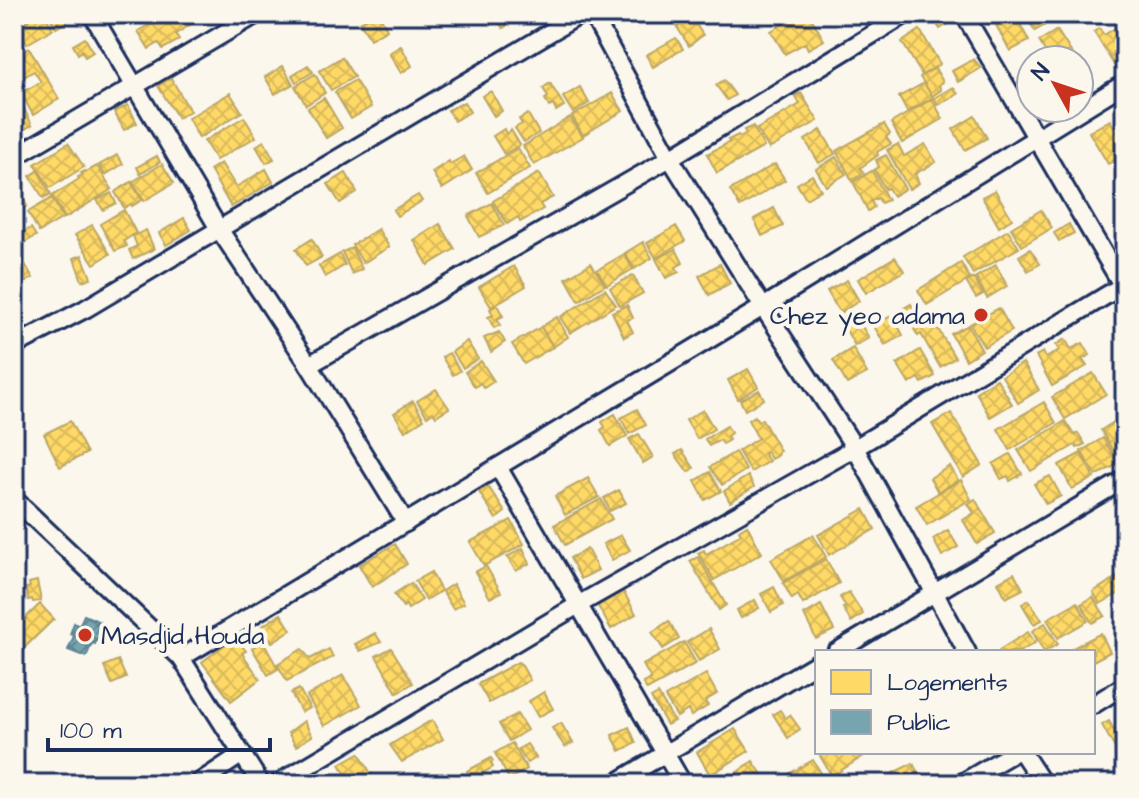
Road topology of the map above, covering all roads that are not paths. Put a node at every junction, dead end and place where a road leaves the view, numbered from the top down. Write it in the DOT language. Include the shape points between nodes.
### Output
graph roads {
  1 [pos="92,14"];
  2 [pos="257,14"];
  3 [pos="581,14"];
  4 [pos="592,14"];
  5 [pos="906,14"];
  6 [pos="964,14"];
  7 [pos="1125,83"];
  8 [pos="135,86"];
  9 [pos="1038,138"];
  10 [pos="14,157"];
  11 [pos="670,158"];
  12 [pos="219,229"];
  13 [pos="1124,286"];
  14 [pos="763,307"];
  15 [pos="14,346"];
  16 [pos="309,365"];
  17 [pos="855,448"];
  18 [pos="498,467"];
  19 [pos="1125,479"];
  20 [pos="14,499"];
  21 [pos="406,523"];
  22 [pos="935,593"];
  23 [pos="578,605"];
  24 [pos="839,650"];
  25 [pos="966,650"];
  26 [pos="181,658"];
  27 [pos="815,664"];
  28 [pos="1125,685"];
  29 [pos="1095,704"];
  30 [pos="666,753"];
  31 [pos="242,754"];
  32 [pos="1012,754"];
  33 [pos="1023,754"];
  34 [pos="197,784"];
  35 [pos="261,784"];
  36 [pos="277,784"];
  37 [pos="614,784"];
  38 [pos="683,784"];
  39 [pos="960,784"];
  40 [pos="1043,784"];
  1 -- 8 [label="street"];
  2 -- 8 [label="street"];
  3 -- 12 [label="street"];
  4 -- 11 [label="street"];
  5 -- 11 [label="street"];
  6 -- 9 [label="street"];
  7 -- 9 [label="street"];
  8 -- 10 [label="street"];
  8 -- 12 [label="street"];
  9 -- 13 [label="street"];
  9 -- 14 [label="street"];
  11 -- 14 [label="street"];
  11 -- 16 [label="street"];
  12 -- 15 [label="street"];
  12 -- 16 [label="street"];
  13 -- 17 [label="street"];
  14 -- 17 [label="street"];
  14 -- 18 [label="street"];
  16 -- 21 [label="street"];
  17 -- 22 [label="street"];
  17 -- 23 [label="street"];
  18 -- 21 [label="street"];
  18 -- 23 [label="street"];
  19 -- 22 [label="street"];
  20 -- 26 [label="street"];
  21 -- 26 [label="street"];
  22 -- 24 [label="street"];
  22 -- 25 [label="street"];
  23 -- 30 [label="street"];
  23 -- 36 [label="street"];
  26 -- 31 [label="street"];
  27 -- 30 [label="street"];
  28 -- 29 [label="street"];
  30 -- 37 [label="street"];
  30 -- 38 [label="street"];
  31 -- 34 [label="street"];
  31 -- 35 [label="street"];
  32 -- 39 [label="street"];
  33 -- 40 [label="street"];
}
